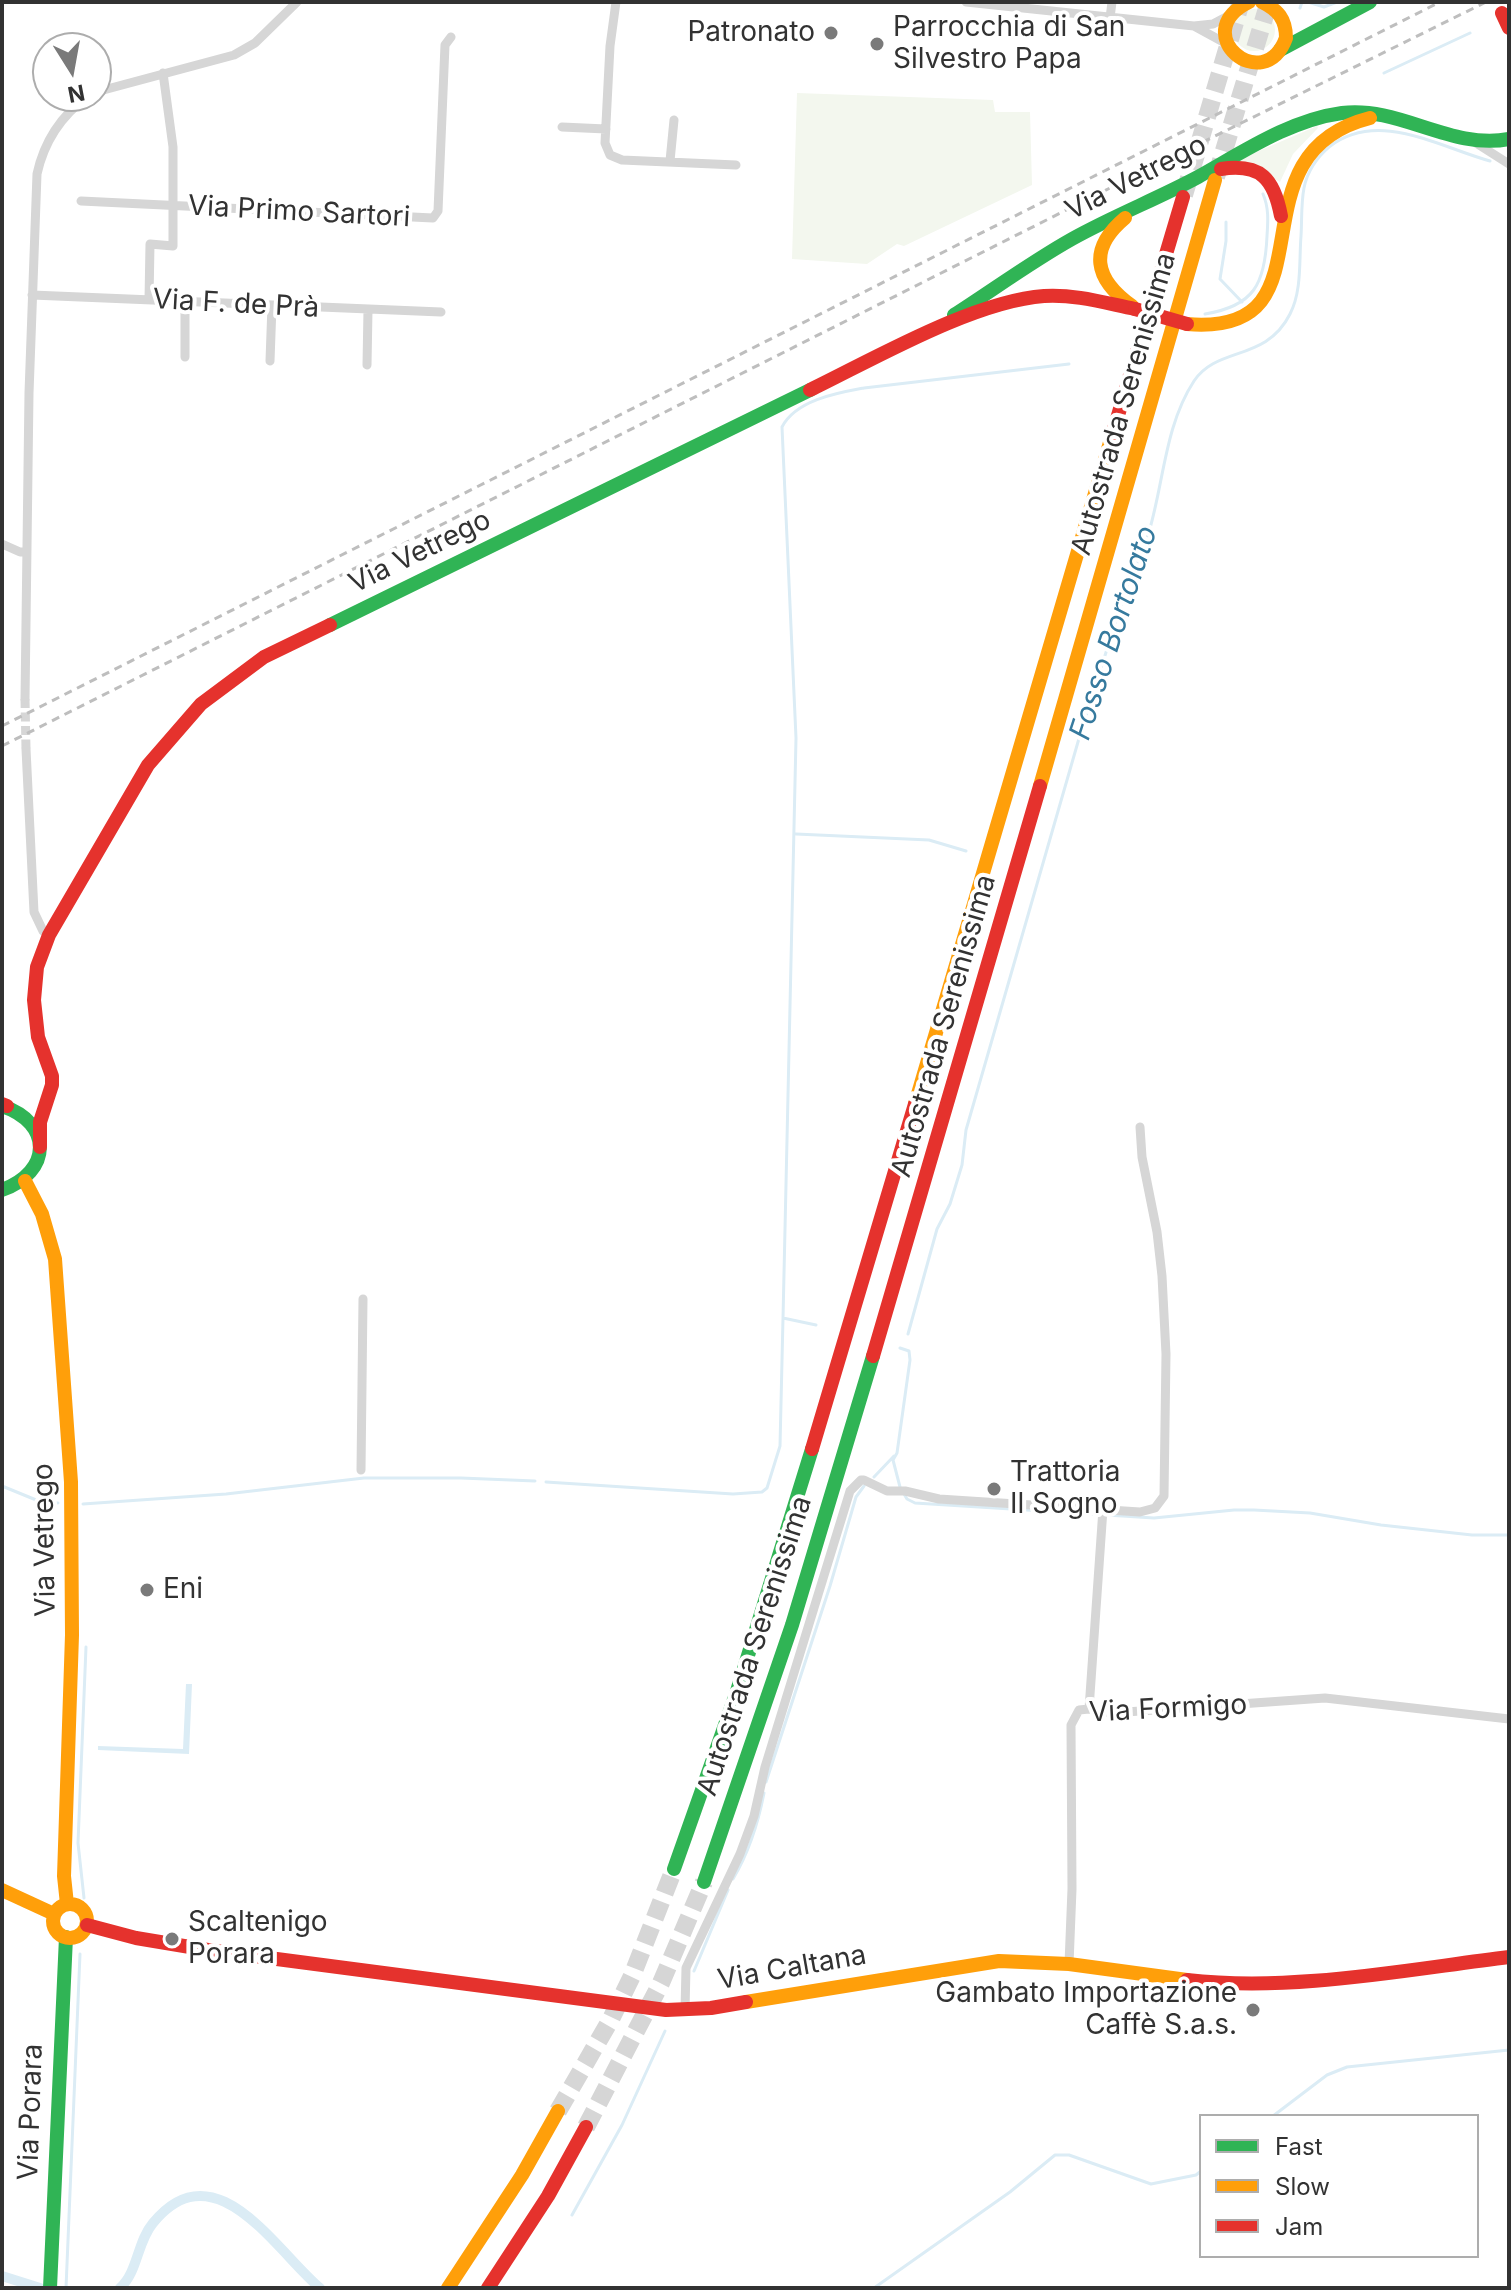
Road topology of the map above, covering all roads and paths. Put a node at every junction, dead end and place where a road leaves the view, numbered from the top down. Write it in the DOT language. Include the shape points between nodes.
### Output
graph roads {
  1 [pos="297,2"];
  2 [pos="616,2"];
  3 [pos="966,2"];
  4 [pos="1112,2"];
  5 [pos="1249,2"];
  6 [pos="1262,2"];
  7 [pos="1370,2"];
  8 [pos="1281,12"];
  9 [pos="1502,13"];
  10 [pos="1230,15"];
  11 [pos="1110,18"];
  12 [pos="1194,26"];
  13 [pos="1322,27"];
  14 [pos="1509,28"];
  15 [pos="451,37"];
  16 [pos="1227,44"];
  17 [pos="1280,51"];
  18 [pos="163,73"];
  19 [pos="112,87"];
  20 [pos="70,112"];
  21 [pos="1394,117"];
  22 [pos="674,120"];
  23 [pos="562,127"];
  24 [pos="606,129"];
  25 [pos="1509,139"];
  26 [pos="1476,143"];
  27 [pos="670,161"];
  28 [pos="1509,164"];
  29 [pos="736,165"];
  30 [pos="1198,177"];
  31 [pos="1215,180"];
  32 [pos="1183,197"];
  33 [pos="81,201"];
  34 [pos="1145,204"];
  35 [pos="173,206"];
  36 [pos="1282,228"];
  37 [pos="32,295"];
  38 [pos="149,300"];
  39 [pos="185,302"];
  40 [pos="272,305"];
  41 [pos="1135,309"];
  42 [pos="368,310"];
  43 [pos="441,312"];
  44 [pos="919,337"];
  45 [pos="185,357"];
  46 [pos="270,361"];
  47 [pos="367,365"];
  48 [pos="2,544"];
  49 [pos="26,552"];
  50 [pos="25,699"];
  51 [pos="26,749"];
  52 [pos="49,935"];
  53 [pos="49,1095"];
  54 [pos="6,1106"];
  55 [pos="1140,1127"];
  56 [pos="40,1147"];
  57 [pos="25,1181"];
  58 [pos="2,1190"];
  59 [pos="363,1299"];
  60 [pos="361,1470"];
  61 [pos="1103,1515"];
  62 [pos="1089,1709"];
  63 [pos="1509,1719"];
  64 [pos="674,1869"];
  65 [pos="704,1882"];
  66 [pos="2,1890"];
  67 [pos="67,1904"];
  68 [pos="54,1914"];
  69 [pos="87,1925"];
  70 [pos="66,1937"];
  71 [pos="1509,1957"];
  72 [pos="1069,1964"];
  73 [pos="685,2010"];
  74 [pos="558,2111"];
  75 [pos="586,2127"];
  76 [pos="50,2288"];
  77 [pos="448,2288"];
  78 [pos="488,2288"];
  1 -- 18 [label="street" via="244,50"];
  2 -- 24 [label="street"];
  3 -- 11 [label="street"];
  4 -- 11 [label="street"];
  5 -- 10 [label="main road"];
  6 -- 8 [label="main road"];
  7 -- 13 [label="main road"];
  8 -- 13 [label="main road" via="1301,27"];
  8 -- 17 [label="main road" via="1286,35"];
  9 -- 14 [label="main road"];
  10 -- 12 [label="street"];
  10 -- 16 [label="main road" via="1225,24"];
  11 -- 12 [label="street"];
  12 -- 16 [label="street"];
  13 -- 17 [label="main road"];
  15 -- 35 [label="street, Via Primo Sartori" via="445,45 438,211 433,218"];
  16 -- 17 [label="main road" via="1252,63"];
  18 -- 19 [label="street"];
  18 -- 35 [label="street, Via Primo Sartori" via="173,147"];
  20 -- 37 [label="street" via="39,164"];
  21 -- 26 [label="main road, Via Vetrego"];
  21 -- 30 [label="main road, Via Vetrego" via="1355,112 1313,121"];
  21 -- 36 [label="main road, Via Vetrego" via="1350,123 1311,148 1292,182"];
  22 -- 27 [label="street"];
  23 -- 24 [label="street"];
  24 -- 27 [label="street" via="606,147 613,158"];
  25 -- 26 [label="main road, Via Vetrego"];
  26 -- 28 [label="street, Via Vetrego"];
  27 -- 29 [label="street"];
  30 -- 34 [label="main road, Via Vetrego"];
  30 -- 36 [label="main road" via="1236,166 1257,171 1276,192"];
  31 -- 65 [label="main road, Autostrada Serenissima" via="894,1285 768,1704"];
  32 -- 64 [label="main road, Autostrada Serenissima" via="803,1479 733,1705"];
  33 -- 35 [label="street, Via Primo Sartori"];
  34 -- 41 [label="main road" via="1111,229 1100,252 1107,285"];
  34 -- 44 [label="main road, Via Vetrego" via="1055,249"];
  35 -- 38 [label="street, Via Primo Sartori" via="173,246 150,244"];
  36 -- 41 [label="main road, Via Vetrego, bridge" via="1273,287 1243,317 1218,326 1187,324"];
  37 -- 38 [label="street, Via F. de Prà"];
  37 -- 49 [label="street"];
  38 -- 39 [label="street, Via F. de Prà"];
  39 -- 40 [label="street, Via F. de Prà"];
  39 -- 45 [label="street"];
  40 -- 42 [label="street, Via F. de Prà"];
  40 -- 46 [label="street"];
  41 -- 44 [label="main road, Via Vetrego" via="1037,296 998,305"];
  42 -- 43 [label="street, Via F. de Prà"];
  42 -- 47 [label="street"];
  44 -- 52 [label="main road, Via Vetrego" via="264,657 230,680 201,704 148,765"];
  48 -- 49 [label="street"];
  49 -- 50 [label="street"];
  51 -- 52 [label="street" via="34,912"];
  52 -- 53 [label="main road, Via Vetrego" via="37,967 34,1000 38,1037 52,1076"];
  53 -- 54 [label="main road" via="34,1105"];
  53 -- 56 [label="main road, Via Vetrego" via="40,1122"];
  54 -- 56 [label="main road" via="29,1119"];
  55 -- 61 [label="street" via="1162,1276 1165,1488 1160,1504 1150,1510"];
  56 -- 57 [label="main road, Via Vetrego" via="39,1160"];
  57 -- 58 [label="main road"];
  57 -- 67 [label="main road, Via Vetrego" via="42,1214 55,1259 71,1482"];
  59 -- 60 [label="street"];
  61 -- 62 [label="street"];
  61 -- 73 [label="street" via="939,1499 861,1480 850,1491 754,1816 686,1968"];
  62 -- 63 [label="street, Via Formigo" via="1112,1713 1325,1698"];
  62 -- 72 [label="street, Via Formigo" via="1079,1710 1071,1725"];
  66 -- 68 [label="main road"];
  67 -- 68 [label="main road"];
  67 -- 69 [label="main road" via="85,1912"];
  68 -- 70 [label="main road" via="56,1931"];
  69 -- 70 [label="main road" via="79,1936"];
  69 -- 73 [label="main road, Via Caltana" via="208,1950"];
  70 -- 76 [label="main road, Via Porara"];
  71 -- 72 [label="main road, Via Caltana" via="1277,1983 1191,1981"];
  72 -- 73 [label="main road, Via Caltana" via="962,1965"];
  74 -- 77 [label="main road"];
  75 -- 78 [label="main road"];
}
